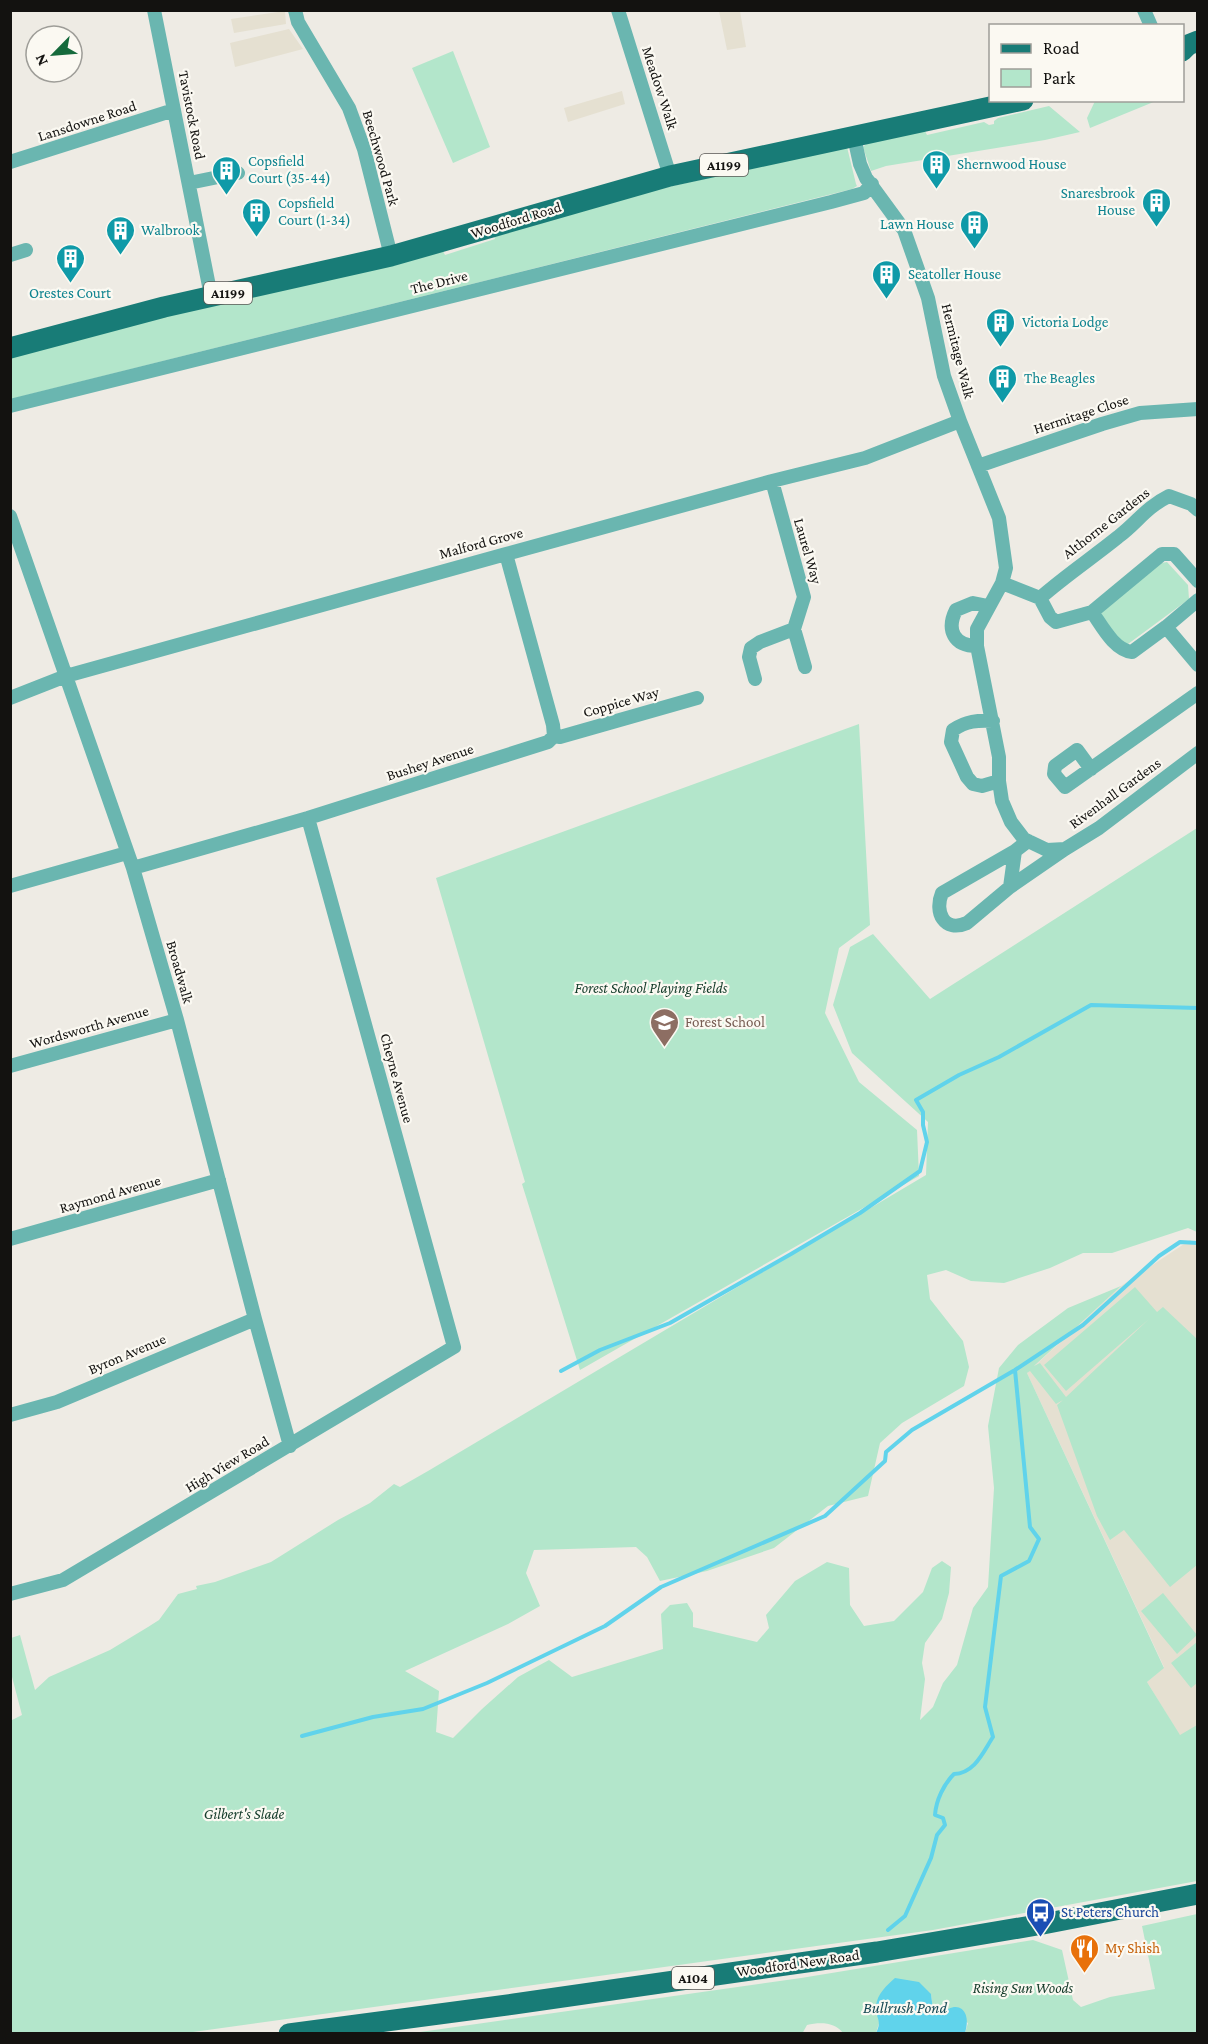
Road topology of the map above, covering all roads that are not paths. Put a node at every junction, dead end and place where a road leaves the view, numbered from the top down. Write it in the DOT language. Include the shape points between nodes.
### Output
graph roads {
  1 [pos="154,10"];
  2 [pos="295,10"];
  3 [pos="618,10"];
  4 [pos="1144,10"];
  5 [pos="1150,24"];
  6 [pos="1197,41"];
  7 [pos="1184,50"];
  8 [pos="1014,102"];
  9 [pos="174,110"];
  10 [pos="854,137"];
  11 [pos="10,162"];
  12 [pos="238,173"];
  13 [pos="670,176"];
  14 [pos="189,183"];
  15 [pos="872,184"];
  16 [pos="26,250"];
  17 [pos="10,255"];
  18 [pos="391,256"];
  19 [pos="211,296"];
  20 [pos="10,348"];
  21 [pos="10,406"];
  22 [pos="1197,409"];
  23 [pos="960,421"];
  24 [pos="978,466"];
  25 [pos="772,481"];
  26 [pos="1197,510"];
  27 [pos="10,516"];
  28 [pos="506,554"];
  29 [pos="1197,581"];
  30 [pos="1002,583"];
  31 [pos="1040,598"];
  32 [pos="1197,600"];
  33 [pos="988,606"];
  34 [pos="1092,612"];
  35 [pos="1166,627"];
  36 [pos="794,629"];
  37 [pos="977,646"];
  38 [pos="1197,665"];
  39 [pos="805,667"];
  40 [pos="66,676"];
  41 [pos="755,679"];
  42 [pos="1197,693"];
  43 [pos="10,698"];
  44 [pos="697,698"];
  45 [pos="993,721"];
  46 [pos="554,736"];
  47 [pos="1197,753"];
  48 [pos="1091,769"];
  49 [pos="999,781"];
  50 [pos="308,818"];
  51 [pos="1028,841"];
  52 [pos="1065,849"];
  53 [pos="1047,850"];
  54 [pos="1015,851"];
  55 [pos="127,853"];
  56 [pos="132,868"];
  57 [pos="10,886"];
  58 [pos="1010,887"];
  59 [pos="177,1020"];
  60 [pos="10,1066"];
  61 [pos="219,1180"];
  62 [pos="10,1239"];
  63 [pos="255,1319"];
  64 [pos="454,1347"];
  65 [pos="10,1415"];
  66 [pos="290,1446"];
  67 [pos="10,1594"];
  68 [pos="1197,1894"];
  69 [pos="289,2034"];
  1 -- 9 [label="street, Tavistock Road"];
  2 -- 18 [label="street, Beechwood Park" via="298,22 350,108"];
  3 -- 13 [label="street, Meadow Walk"];
  4 -- 5 [label="street"];
  6 -- 7 [label="main road"];
  8 -- 10 [label="main road, Woodford Road / A1199"];
  9 -- 11 [label="street, Lansdowne Road"];
  9 -- 14 [label="street, Tavistock Road"];
  10 -- 13 [label="main road, Woodford Road / A1199"];
  10 -- 15 [label="street, Hermitage Walk" via="860,164"];
  12 -- 14 [label="street"];
  13 -- 18 [label="main road, Woodford Road / A1199"];
  14 -- 19 [label="street, Tavistock Road"];
  15 -- 21 [label="street, The Drive" via="864,193 831,202"];
  15 -- 23 [label="street, Hermitage Walk" via="904,230 918,266 944,376"];
  16 -- 17 [label="street"];
  18 -- 19 [label="main road, Woodford Road / A1199"];
  19 -- 20 [label="main road, Woodford Road / A1199"];
  22 -- 24 [label="street, Hermitage Close" via="1140,413"];
  23 -- 24 [label="street, Hermitage Walk"];
  23 -- 25 [label="street, Malford Grove" via="866,458"];
  24 -- 30 [label="street, Hermitage Walk" via="999,519 1006,568"];
  25 -- 28 [label="street, Malford Grove"];
  25 -- 36 [label="street, Laurel Way" via="804,597"];
  26 -- 31 [label="street, Althorne Gardens" via="1169,496 1153,504 1119,537"];
  27 -- 40 [label="street, Broadwalk"];
  28 -- 40 [label="street, Malford Grove"];
  28 -- 46 [label="street"];
  29 -- 34 [label="street" via="1173,555 1162,554"];
  30 -- 31 [label="street"];
  30 -- 33 [label="street, Hermitage Walk"];
  31 -- 34 [label="street" via="1056,622"];
  32 -- 35 [label="street"];
  33 -- 37 [label="street, Hermitage Walk" via="977,629"];
  33 -- 37 [label="street" via="973,603 956,610 952,618 951,630 957,640"];
  34 -- 35 [label="street" via="1125,652 1138,650"];
  35 -- 38 [label="street"];
  36 -- 39 [label="street"];
  36 -- 41 [label="street" via="751,648 749,657"];
  37 -- 45 [label="street, Hermitage Walk"];
  40 -- 43 [label="street, Malford Grove"];
  40 -- 55 [label="street, Broadwalk"];
  42 -- 48 [label="street"];
  44 -- 46 [label="street, Coppice Way"];
  45 -- 49 [label="street, Hermitage Walk"];
  45 -- 49 [label="street" via="962,723 953,730 951,742 973,784 982,786"];
  46 -- 50 [label="street, Bushey Avenue" via="548,742"];
  47 -- 52 [label="street, Rivenhall Gardens" via="1099,828"];
  49 -- 51 [label="street, Hermitage Walk" via="1011,822"];
  50 -- 56 [label="street, Bushey Avenue"];
  50 -- 64 [label="street, Cheyne Avenue"];
  51 -- 53 [label="street, Hermitage Walk"];
  51 -- 54 [label="street"];
  52 -- 53 [label="street, Rivenhall Gardens"];
  52 -- 58 [label="street"];
  54 -- 58 [label="street"];
  54 -- 58 [label="street" via="942,893 938,903 940,917 950,925 967,923"];
  55 -- 56 [label="street, Broadwalk"];
  55 -- 57 [label="street"];
  56 -- 59 [label="street, Broadwalk"];
  59 -- 60 [label="street, Wordsworth Avenue"];
  59 -- 61 [label="street, Broadwalk"];
  61 -- 62 [label="street, Raymond Avenue"];
  61 -- 63 [label="street, Broadwalk"];
  63 -- 65 [label="street, Byron Avenue" via="57,1402"];
  63 -- 66 [label="street, Broadwalk"];
  64 -- 66 [label="street, High View Road"];
  66 -- 67 [label="street, High View Road" via="63,1580"];
  68 -- 69 [label="main road, Woodford New Road / A104" via="877,1952"];
}
